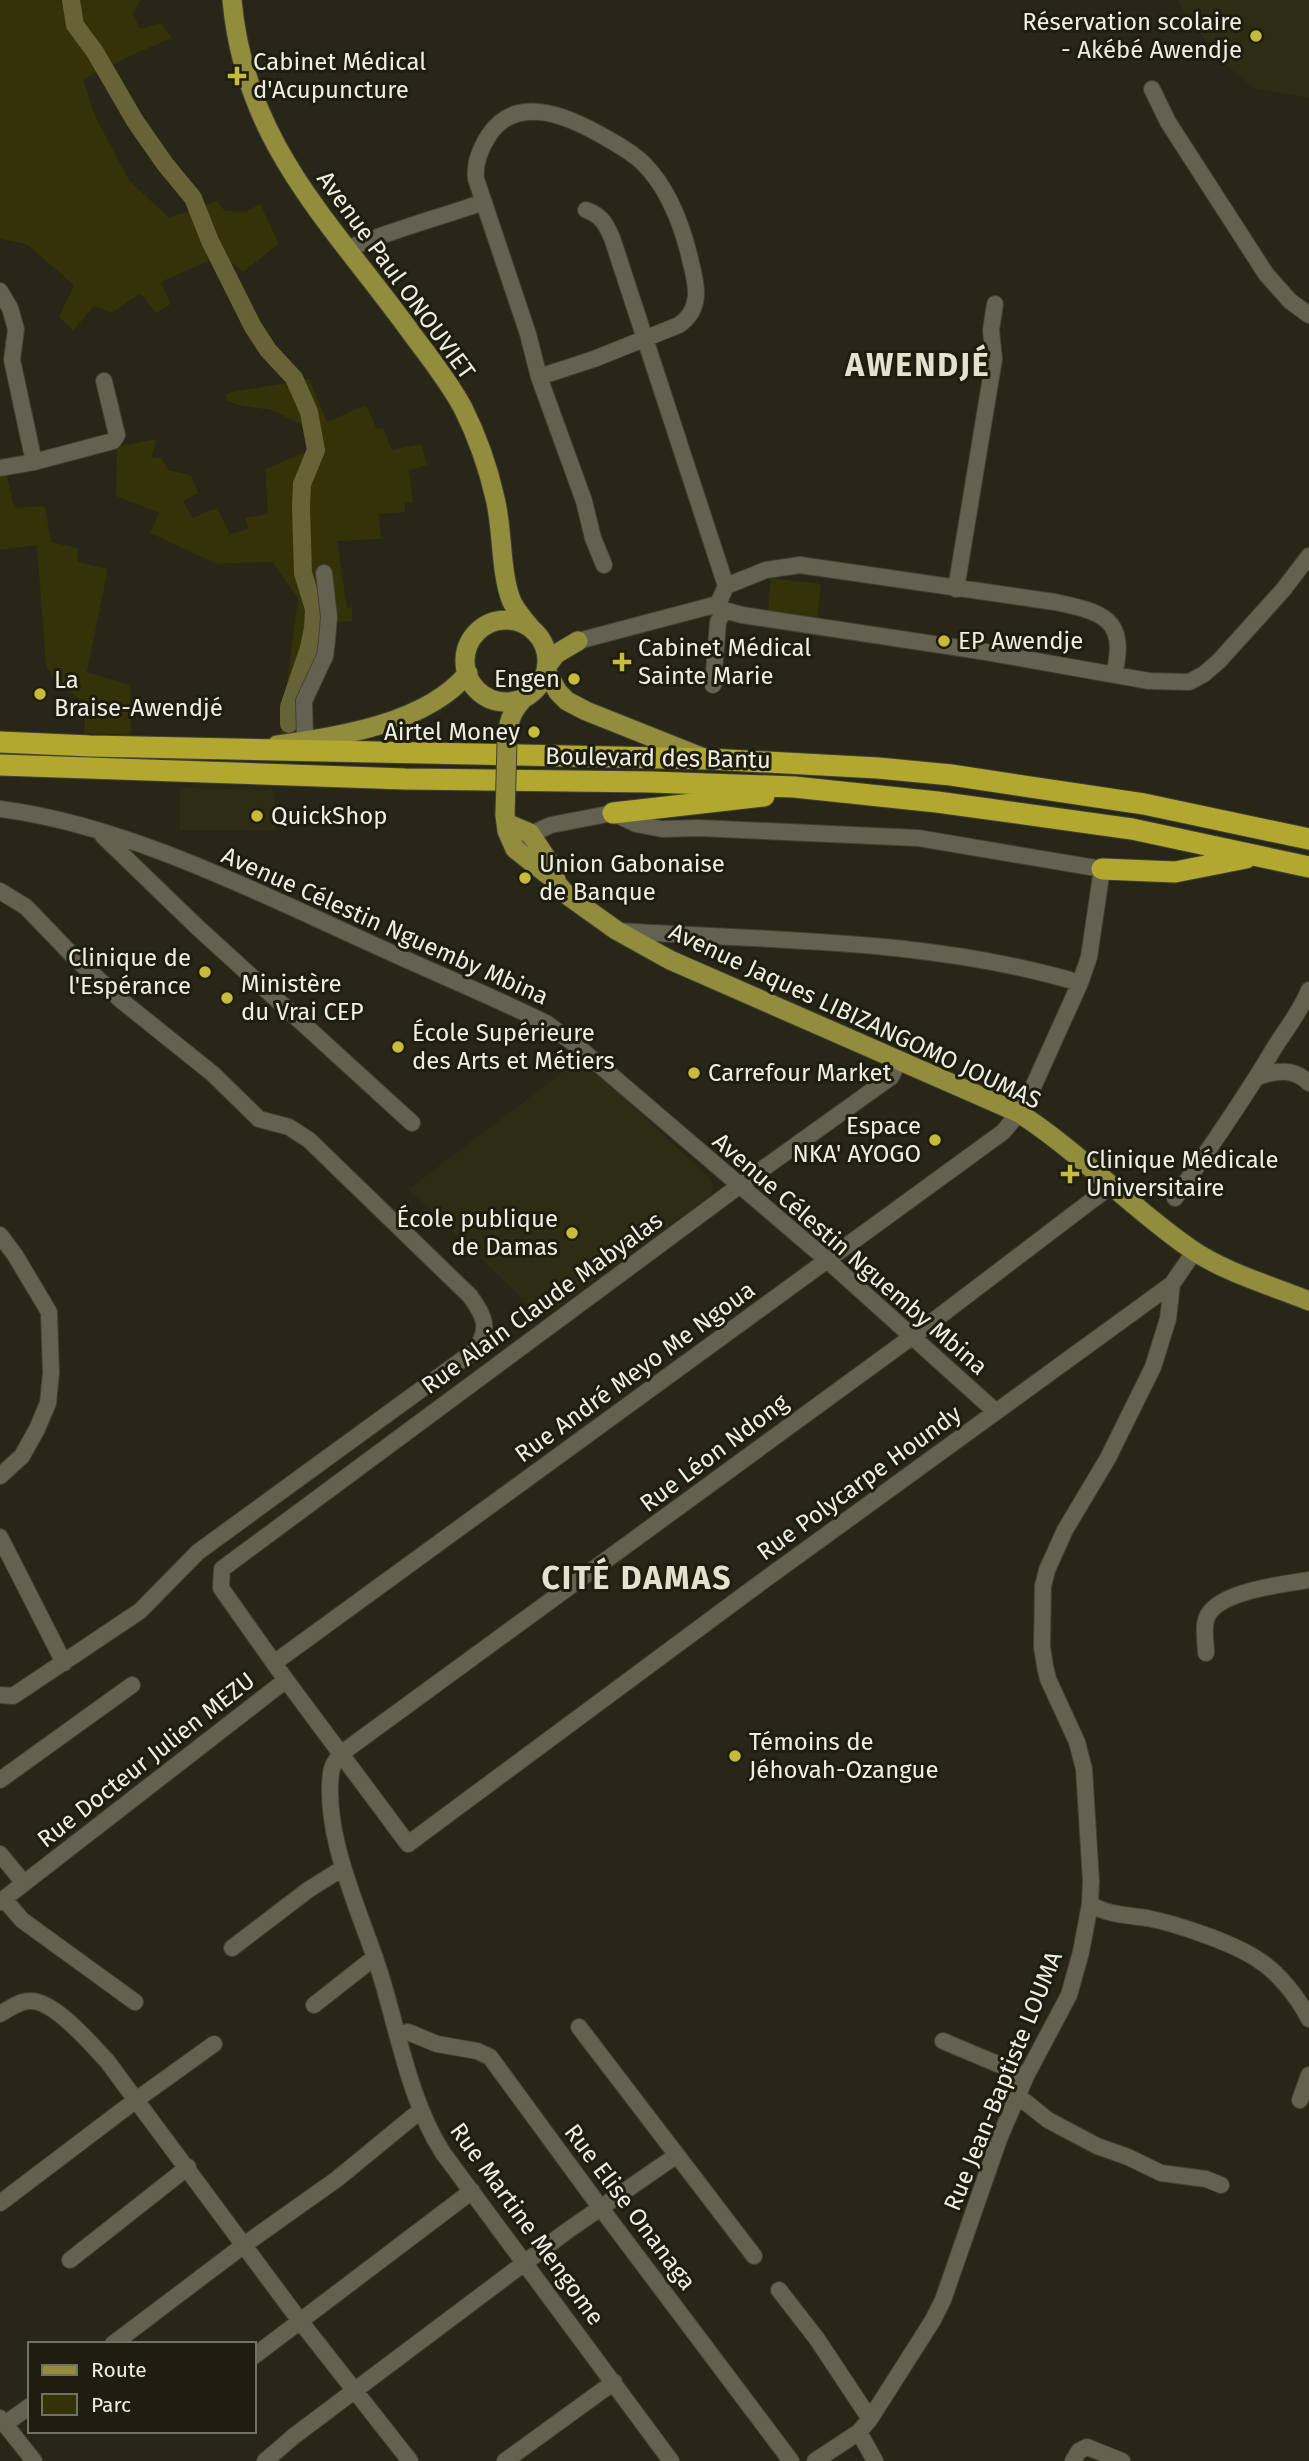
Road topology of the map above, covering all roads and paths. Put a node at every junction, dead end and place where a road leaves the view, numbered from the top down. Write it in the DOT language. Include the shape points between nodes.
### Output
graph roads {
  1 [pos="232,0"];
  2 [pos="1152,89"];
  3 [pos="484,202"];
  4 [pos="586,210"];
  5 [pos="347,249"];
  6 [pos="0,291"];
  7 [pos="995,304"];
  8 [pos="1309,315"];
  9 [pos="644,337"];
  10 [pos="539,377"];
  11 [pos="104,381"];
  12 [pos="34,462"];
  13 [pos="0,468"];
  14 [pos="1309,556"];
  15 [pos="604,565"];
  16 [pos="324,573"];
  17 [pos="507,584"];
  18 [pos="726,586"];
  19 [pos="956,589"];
  20 [pos="721,607"];
  21 [pos="487,624"];
  22 [pos="535,632"];
  23 [pos="578,641"];
  24 [pos="546,669"];
  25 [pos="468,673"];
  26 [pos="1114,674"];
  27 [pos="713,685"];
  28 [pos="486,696"];
  29 [pos="525,697"];
  30 [pos="507,736"];
  31 [pos="305,740"];
  32 [pos="0,742"];
  33 [pos="250,748"];
  34 [pos="709,759"];
  35 [pos="0,765"];
  36 [pos="794,787"];
  37 [pos="0,809"];
  38 [pos="613,813"];
  39 [pos="506,819"];
  40 [pos="659,819"];
  41 [pos="97,831"];
  42 [pos="535,839"];
  43 [pos="1309,839"];
  44 [pos="146,847"];
  45 [pos="514,847"];
  46 [pos="1254,857"];
  47 [pos="1309,867"];
  48 [pos="1102,869"];
  49 [pos="137,870"];
  50 [pos="555,885"];
  51 [pos="0,891"];
  52 [pos="616,930"];
  53 [pos="1080,983"];
  54 [pos="1309,990"];
  55 [pos="899,1060"];
  56 [pos="1258,1077"];
  57 [pos="1309,1083"];
  58 [pos="1019,1113"];
  59 [pos="412,1123"];
  60 [pos="1112,1185"];
  61 [pos="739,1186"];
  62 [pos="1175,1198"];
  63 [pos="0,1235"];
  64 [pos="1194,1252"];
  65 [pos="827,1260"];
  66 [pos="1172,1283"];
  67 [pos="1309,1301"];
  68 [pos="910,1337"];
  69 [pos="995,1412"];
  70 [pos="0,1476"];
  71 [pos="0,1537"];
  72 [pos="1309,1580"];
  73 [pos="1206,1653"];
  74 [pos="64,1662"];
  75 [pos="274,1663"];
  76 [pos="286,1680"];
  77 [pos="132,1685"];
  78 [pos="4,1699"];
  79 [pos="342,1754"];
  80 [pos="0,1780"];
  81 [pos="0,1854"];
  82 [pos="343,1868"];
  83 [pos="24,1883"];
  84 [pos="2,1901"];
  85 [pos="1090,1904"];
  86 [pos="232,1948"];
  87 [pos="375,1957"];
  88 [pos="135,2002"];
  89 [pos="314,2005"];
  90 [pos="0,2014"];
  91 [pos="1309,2019"];
  92 [pos="579,2027"];
  93 [pos="399,2034"];
  94 [pos="943,2041"];
  95 [pos="214,2044"];
  96 [pos="1026,2076"];
  97 [pos="1309,2076"];
  98 [pos="1018,2096"];
  99 [pos="136,2100"];
  100 [pos="1300,2100"];
  101 [pos="421,2110"];
  102 [pos="677,2155"];
  103 [pos="188,2168"];
  104 [pos="1221,2185"];
  105 [pos="472,2191"];
  106 [pos="0,2203"];
  107 [pos="600,2207"];
  108 [pos="244,2245"];
  109 [pos="754,2256"];
  110 [pos="70,2260"];
  111 [pos="526,2262"];
  112 [pos="779,2290"];
  113 [pos="300,2320"];
  114 [pos="116,2342"];
  115 [pos="256,2354"];
  116 [pos="614,2382"];
  117 [pos="355,2390"];
  118 [pos="28,2407"];
  119 [pos="870,2419"];
  120 [pos="2,2421"];
  121 [pos="859,2432"];
  122 [pos="34,2461"];
  123 [pos="265,2461"];
  124 [pos="410,2461"];
  125 [pos="505,2461"];
  126 [pos="671,2461"];
  127 [pos="791,2461"];
  128 [pos="815,2461"];
  129 [pos="875,2461"];
  130 [pos="1073,2461"];
  131 [pos="1122,2461"];
  1 -- 5 [label="main road, Avenue Paul ONOUVIET" via="238,45 266,128 300,187"];
  2 -- 8 [label="street" via="1168,122 1266,274 1290,302"];
  3 -- 5 [label="street"];
  3 -- 9 [label="street" via="476,179 477,159 492,130 520,112 569,119 641,162 667,196 687,246 697,295 686,320"];
  3 -- 10 [label="street"];
  4 -- 9 [label="street" via="606,223"];
  5 -- 17 [label="main road, Avenue Paul ONOUVIET" via="463,409 496,499"];
  6 -- 12 [label="street" via="16,329 12,360"];
  7 -- 19 [label="street" via="990,330 993,368"];
  9 -- 10 [label="street"];
  9 -- 18 [label="street"];
  10 -- 15 [label="street"];
  11 -- 12 [label="street" via="116,439"];
  12 -- 13 [label="street"];
  14 -- 26 [label="street" via="1269,607 1204,674 1189,682 1173,683"];
  16 -- 31 [label="street" via="327,640 325,656 304,701"];
  17 -- 21 [label="main road" via="501,604"];
  17 -- 22 [label="main road" via="513,603"];
  18 -- 19 [label="street" via="766,570 800,565"];
  18 -- 20 [label="street"];
  19 -- 26 [label="street" via="1095,611 1107,619 1117,639"];
  20 -- 23 [label="street"];
  20 -- 26 [label="street" via="754,618"];
  20 -- 27 [label="street"];
  21 -- 22 [label="main road" via="509,620"];
  21 -- 25 [label="main road" via="467,651"];
  22 -- 23 [label="main road" via="560,642"];
  22 -- 24 [label="main road" via="547,656"];
  23 -- 24 [label="main road" via="556,654"];
  24 -- 29 [label="main road" via="540,684"];
  24 -- 34 [label="main road" via="567,701"];
  25 -- 28 [label="main road"];
  25 -- 31 [label="main road" via="443,697 409,715"];
  28 -- 29 [label="main road" via="505,702"];
  28 -- 30 [label="main road" via="502,715"];
  29 -- 30 [label="main road" via="513,711"];
  30 -- 39 [label="main road, bridge"];
  31 -- 33 [label="main road"];
  32 -- 33 [label="highway, Boulevard des Bantu"];
  33 -- 34 [label="highway, Boulevard des Bantu"];
  34 -- 43 [label="highway, Boulevard des Bantu" via="951,775 1181,810"];
  35 -- 36 [label="highway, Boulevard des Bantu"];
  36 -- 40 [label="highway"];
  36 -- 46 [label="highway, Boulevard des Bantu" via="1132,829"];
  37 -- 41 [label="street, Avenue Célestin Nguemby Mbina"];
  38 -- 40 [label="highway"];
  38 -- 42 [label="street" via="567,823"];
  39 -- 42 [label="main road"];
  39 -- 45 [label="main road"];
  40 -- 48 [label="street" via="699,828 918,838"];
  41 -- 44 [label="street, Avenue Célestin Nguemby Mbina"];
  41 -- 49 [label="street"];
  42 -- 45 [label="street" via="529,852"];
  42 -- 50 [label="main road" via="556,873"];
  44 -- 49 [label="street" via="138,855"];
  44 -- 61 [label="street, Avenue Célestin Nguemby Mbina" via="265,895 546,1023"];
  45 -- 50 [label="main road, Avenue Jaques LIBIZANGOMO JOUMAS"];
  46 -- 47 [label="highway, Boulevard des Bantu"];
  46 -- 48 [label="highway" via="1175,872"];
  48 -- 53 [label="street, Rue André Meyo Me Ngoua" via="1089,957"];
  49 -- 59 [label="street"];
  50 -- 52 [label="main road, Avenue Jaques LIBIZANGOMO JOUMAS"];
  51 -- 74 [label="street" via="26,907 122,1001 213,1074 259,1119 309,1140 470,1296 481,1310 485,1327 474,1351 198,1552 140,1611"];
  52 -- 53 [label="street" via="919,949"];
  52 -- 55 [label="main road, Avenue Jaques LIBIZANGOMO JOUMAS" via="670,960"];
  53 -- 58 [label="street, Rue André Meyo Me Ngoua"];
  54 -- 56 [label="street"];
  55 -- 58 [label="main road, Avenue Jaques LIBIZANGOMO JOUMAS"];
  55 -- 61 [label="street, Rue Alain Claude Mabyalas" via="891,1077"];
  56 -- 57 [label="street" via="1291,1071"];
  56 -- 62 [label="street"];
  58 -- 60 [label="main road, Avenue Jaques LIBIZANGOMO JOUMAS"];
  58 -- 65 [label="street, Rue André Meyo Me Ngoua" via="1003,1132"];
  60 -- 64 [label="main road, Avenue Jaques LIBIZANGOMO JOUMAS"];
  60 -- 68 [label="street, Rue Léon Ndong"];
  61 -- 65 [label="street, Avenue Célestin Nguemby Mbina"];
  61 -- 75 [label="street, Rue Alain Claude Mabyalas" via="222,1569 221,1588"];
  63 -- 70 [label="street" via="49,1312 51,1373 48,1403 37,1429 22,1457"];
  64 -- 66 [label="street, Rue Polycarpe Houndy"];
  64 -- 67 [label="main road, Avenue Jaques LIBIZANGOMO JOUMAS"];
  65 -- 68 [label="street, Avenue Célestin Nguemby Mbina"];
  65 -- 75 [label="street, Rue André Meyo Me Ngoua"];
  66 -- 69 [label="street, Rue Polycarpe Houndy"];
  66 -- 85 [label="street, Rue Jean-Baptiste LOUMA" via="1168,1319 1153,1367 1108,1458 1065,1530 1043,1586 1045,1666 1084,1769"];
  68 -- 69 [label="street, Avenue Célestin Nguemby Mbina"];
  68 -- 79 [label="street, Rue Léon Ndong"];
  69 -- 79 [label="street, Rue Polycarpe Houndy" via="408,1844"];
  71 -- 74 [label="street"];
  72 -- 73 [label="street" via="1236,1596 1212,1608 1206,1617"];
  74 -- 78 [label="street"];
  75 -- 76 [label="street"];
  76 -- 79 [label="street"];
  76 -- 83 [label="street, Rue Docteur Julien MEZU"];
  77 -- 80 [label="street"];
  79 -- 82 [label="street, Rue Martine Mengome" via="335,1762 330,1785"];
  81 -- 83 [label="street"];
  82 -- 86 [label="street"];
  82 -- 87 [label="street, Rue Martine Mengome"];
  83 -- 84 [label="street, Rue Docteur Julien MEZU"];
  84 -- 88 [label="street"];
  85 -- 91 [label="street" via="1102,1911 1169,1924 1257,1959 1289,1988"];
  85 -- 96 [label="street, Rue Jean-Baptiste LOUMA" via="1072,1986"];
  87 -- 89 [label="street"];
  87 -- 93 [label="street, Rue Martine Mengome"];
  90 -- 99 [label="street" via="26,2000 42,2002 107,2061"];
  92 -- 102 [label="street"];
  93 -- 101 [label="street, Rue Martine Mengome"];
  93 -- 107 [label="street, Rue Elise Onanaga" via="408,2032 490,2057"];
  94 -- 96 [label="street"];
  95 -- 99 [label="street"];
  96 -- 98 [label="street, Rue Jean-Baptiste LOUMA"];
  97 -- 100 [label="street"];
  98 -- 104 [label="street" via="1048,2120 1097,2146 1161,2173"];
  98 -- 119 [label="street, Rue Jean-Baptiste LOUMA" via="983,2181 943,2300"];
  99 -- 103 [label="street"];
  99 -- 106 [label="street"];
  101 -- 105 [label="street, Rue Martine Mengome" via="433,2138"];
  101 -- 108 [label="street" via="337,2179"];
  102 -- 107 [label="street"];
  102 -- 109 [label="street"];
  103 -- 108 [label="street"];
  103 -- 110 [label="street"];
  105 -- 111 [label="street, Rue Martine Mengome"];
  105 -- 113 [label="street"];
  107 -- 111 [label="street"];
  107 -- 127 [label="street, Rue Elise Onanaga"];
  108 -- 113 [label="street"];
  108 -- 114 [label="street"];
  111 -- 116 [label="street, Rue Martine Mengome"];
  111 -- 117 [label="street"];
  112 -- 119 [label="street"];
  113 -- 115 [label="street"];
  113 -- 117 [label="street"];
  116 -- 125 [label="street"];
  116 -- 126 [label="street, Rue Martine Mengome"];
  117 -- 123 [label="street"];
  117 -- 124 [label="street"];
  118 -- 120 [label="street"];
  119 -- 121 [label="street, Rue Jean-Baptiste LOUMA"];
  120 -- 122 [label="street"];
  121 -- 128 [label="street, Rue Jean-Baptiste LOUMA"];
  121 -- 129 [label="street"];
  130 -- 131 [label="street" via="1087,2447"];
}
